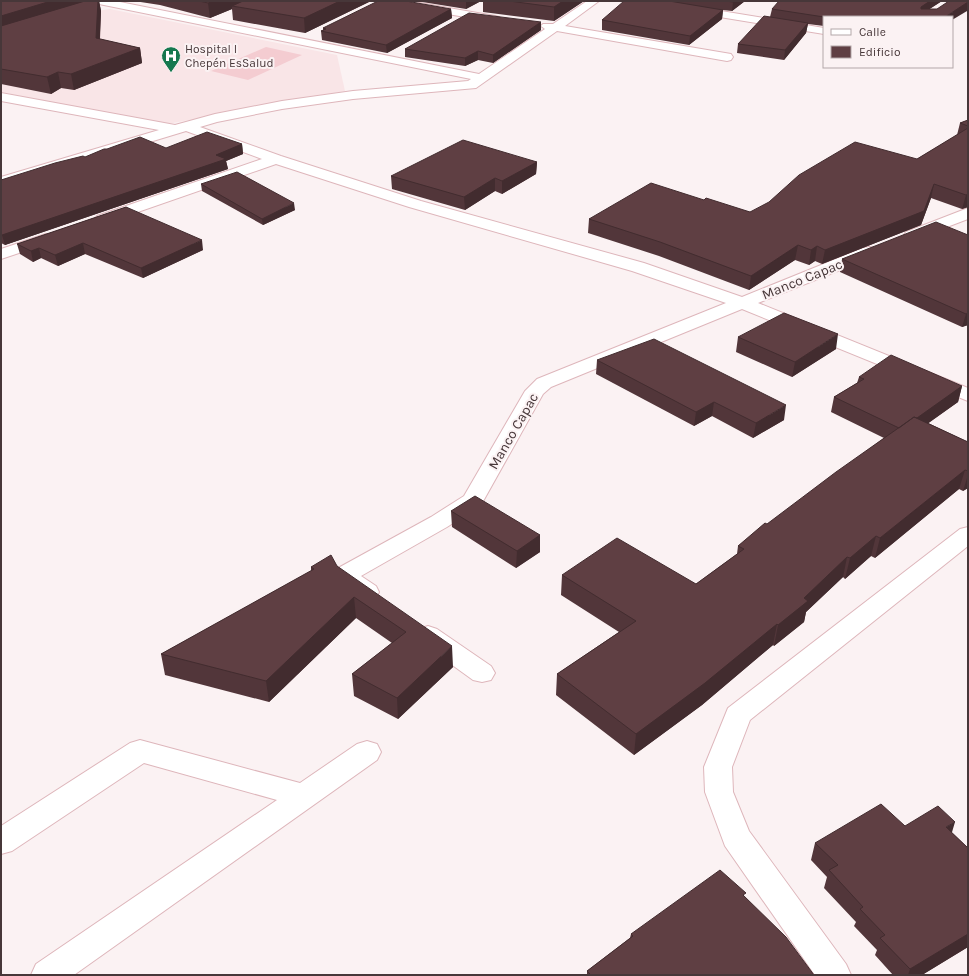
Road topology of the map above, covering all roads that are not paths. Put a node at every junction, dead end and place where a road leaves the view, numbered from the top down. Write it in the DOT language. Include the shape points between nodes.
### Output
graph roads {
  1 [pos="388,1"];
  2 [pos="594,1"];
  3 [pos="640,1"];
  4 [pos="104,3"];
  5 [pos="486,4"];
  6 [pos="467,15"];
  7 [pos="232,16"];
  8 [pos="504,20"];
  9 [pos="454,22"];
  10 [pos="209,24"];
  11 [pos="533,24"];
  12 [pos="555,27"];
  13 [pos="823,31"];
  14 [pos="314,35"];
  15 [pos="300,42"];
  16 [pos="403,52"];
  17 [pos="727,57"];
  18 [pos="390,59"];
  19 [pos="482,77"];
  20 [pos="1,97"];
  21 [pos="182,128"];
  22 [pos="276,159"];
  23 [pos="1,182"];
  24 [pos="968,213"];
  25 [pos="90,223"];
  26 [pos="60,234"];
  27 [pos="1,254"];
  28 [pos="742,303"];
  29 [pos="968,394"];
  30 [pos="968,534"];
  31 [pos="380,602"];
  32 [pos="412,624"];
  33 [pos="482,673"];
  34 [pos="367,752"];
  35 [pos="305,796"];
  36 [pos="1,842"];
  37 [pos="48,975"];
  38 [pos="834,975"];
  1 -- 6 [label="street"];
  2 -- 12 [label="street"];
  3 -- 13 [label="street"];
  4 -- 10 [label="street"];
  5 -- 6 [label="street"];
  6 -- 8 [label="street"];
  6 -- 9 [label="street"];
  7 -- 10 [label="street"];
  10 -- 15 [label="street"];
  11 -- 12 [label="street"];
  12 -- 17 [label="street"];
  12 -- 19 [label="street"];
  14 -- 15 [label="street"];
  15 -- 18 [label="street"];
  16 -- 18 [label="street"];
  18 -- 19 [label="street"];
  19 -- 21 [label="street" via="471,84 353,95 282,105 215,118"];
  20 -- 21 [label="street"];
  21 -- 22 [label="street"];
  21 -- 23 [label="street"];
  22 -- 25 [label="street"];
  22 -- 28 [label="street" via="414,204 638,267"];
  24 -- 28 [label="street, Manco Capac"];
  26 -- 27 [label="street"];
  28 -- 29 [label="street"];
  28 -- 31 [label="street, Manco Capac" via="539,387 472,500 439,522 348,573 349,579"];
  30 -- 38 [label="street" via="738,715 718,767 719,792 736,838"];
  32 -- 33 [label="street"];
  34 -- 35 [label="street"];
  35 -- 36 [label="street" via="140,751"];
  35 -- 37 [label="street"];
}
